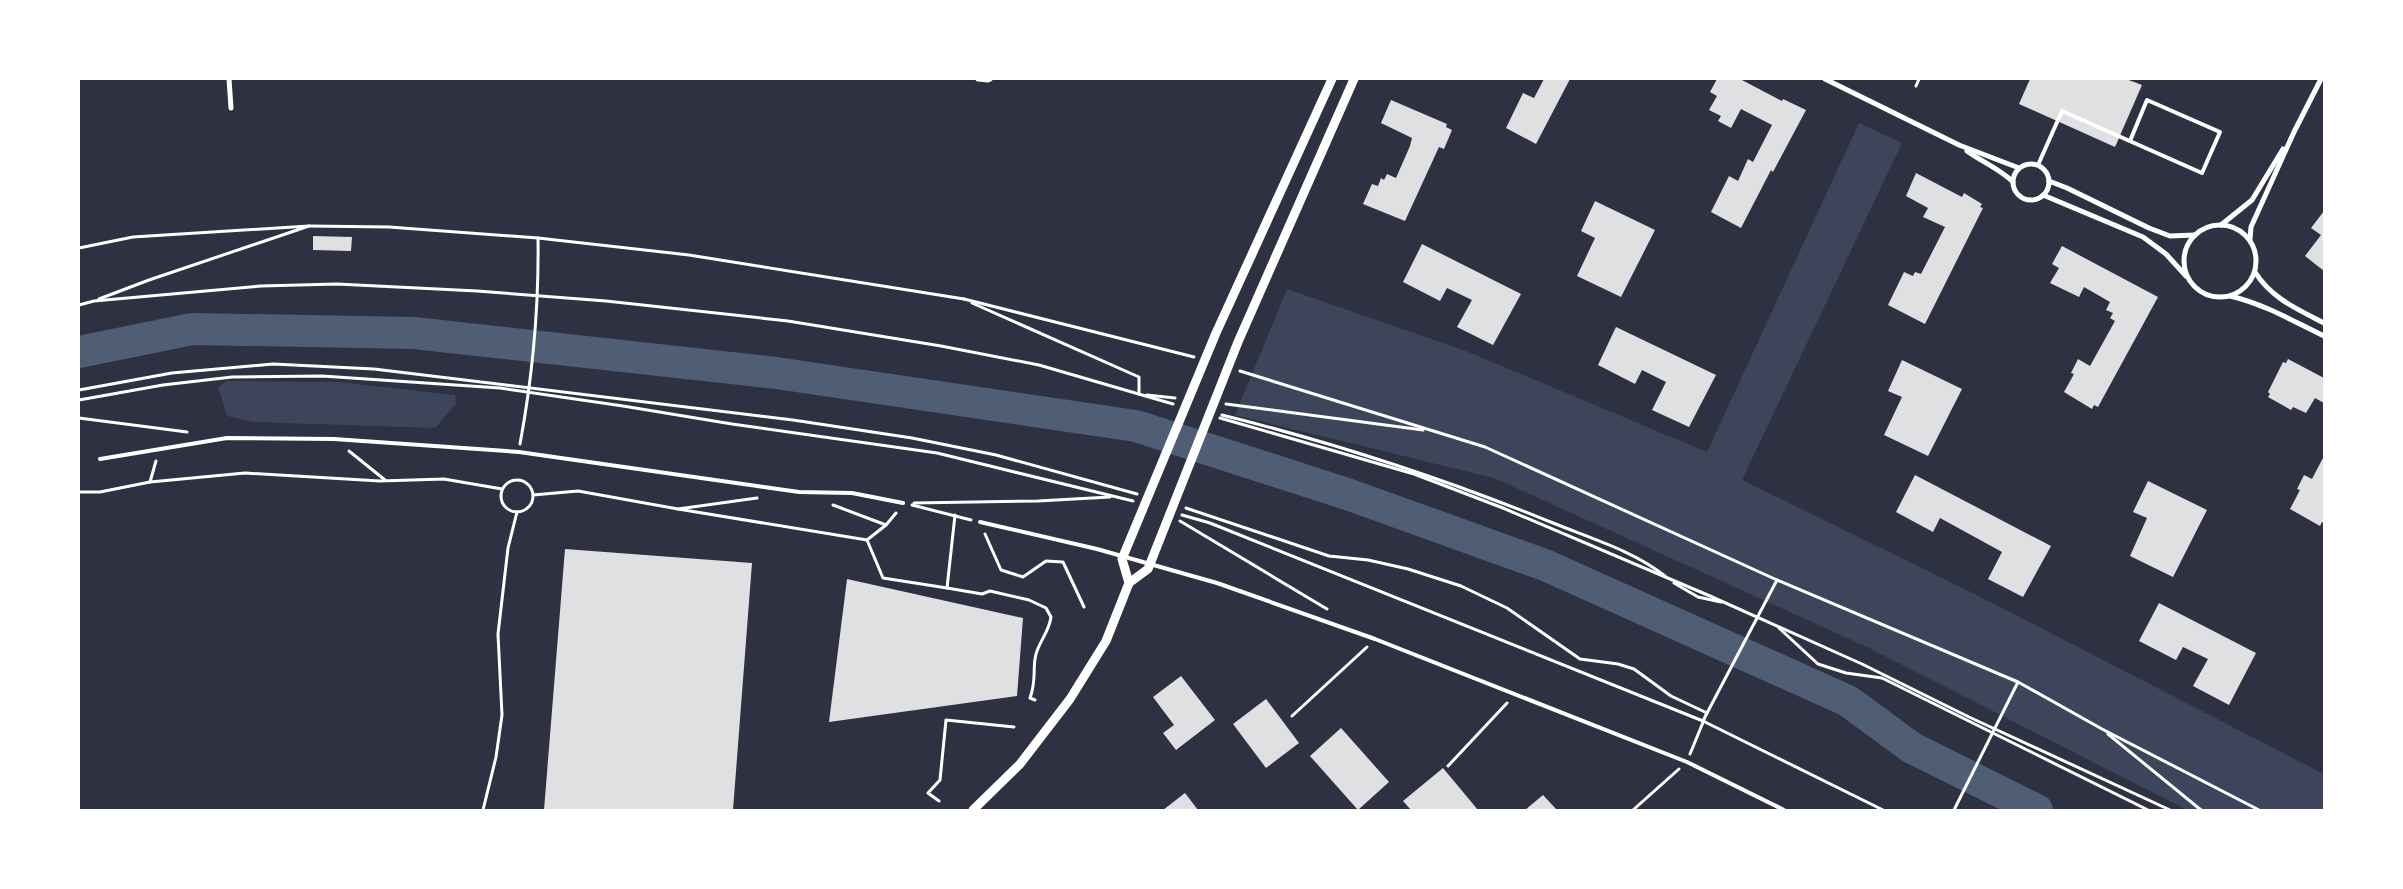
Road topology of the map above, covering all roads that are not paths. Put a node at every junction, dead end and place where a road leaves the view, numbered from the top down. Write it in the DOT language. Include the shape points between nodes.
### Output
graph roads {
  1 [pos="229,79"];
  2 [pos="978,79"];
  3 [pos="990,79"];
  4 [pos="1332,79"];
  5 [pos="1354,79"];
  6 [pos="1825,79"];
  7 [pos="2321,79"];
  8 [pos="231,108"];
  9 [pos="2294,132"];
  10 [pos="2130,141"];
  11 [pos="1959,145"];
  12 [pos="2038,165"];
  13 [pos="2019,168"];
  14 [pos="2048,181"];
  15 [pos="2013,182"];
  16 [pos="2043,195"];
  17 [pos="2221,225"];
  18 [pos="2194,235"];
  19 [pos="2250,241"];
  20 [pos="2255,272"];
  21 [pos="2188,278"];
  22 [pos="2229,296"];
  23 [pos="2324,323"];
  24 [pos="2324,336"];
  25 [pos="100,459"];
  26 [pos="904,503"];
  27 [pos="980,522"];
  28 [pos="1129,583"];
  29 [pos="973,810"];
  30 [pos="1784,810"];
  1 -- 8 [label="street"];
  2 -- 3 [label="street"];
  4 -- 28 [label="street" via="1216,333 1122,559"];
  5 -- 28 [label="street" via="1238,342 1148,569"];
  6 -- 11 [label="street"];
  7 -- 9 [label="street"];
  9 -- 17 [label="street" via="2252,200"];
  9 -- 19 [label="street" via="2251,227"];
  10 -- 10 [label="lane" via="2202,173 2220,132 2148,100"];
  10 -- 12 [label="lane" via="2062,111"];
  11 -- 13 [label="street"];
  11 -- 15 [label="street"];
  12 -- 13 [label="street" via="2027,164"];
  12 -- 14 [label="street" via="2046,173"];
  13 -- 15 [label="street"];
  14 -- 16 [label="street"];
  14 -- 18 [label="street" via="2170,236"];
  15 -- 16 [label="street" via="2021,197 2032,200"];
  16 -- 21 [label="street" via="2142,237 2166,254"];
  17 -- 18 [label="street" via="2204,228"];
  17 -- 19 [label="street" via="2238,229"];
  18 -- 21 [label="street" via="2184,256"];
  19 -- 20 [label="street" via="2256,260"];
  20 -- 22 [label="street" via="2249,283"];
  20 -- 23 [label="street" via="2276,297"];
  21 -- 22 [label="street" via="2205,294"];
  22 -- 24 [label="street" via="2263,306"];
  25 -- 26 [label="lane" via="227,438 334,439 518,452 799,492 852,493"];
  27 -- 30 [label="lane" via="1096,549 1217,583 1375,639 1686,762"];
  28 -- 29 [label="street" via="1106,641 1070,699 1020,764"];
}
